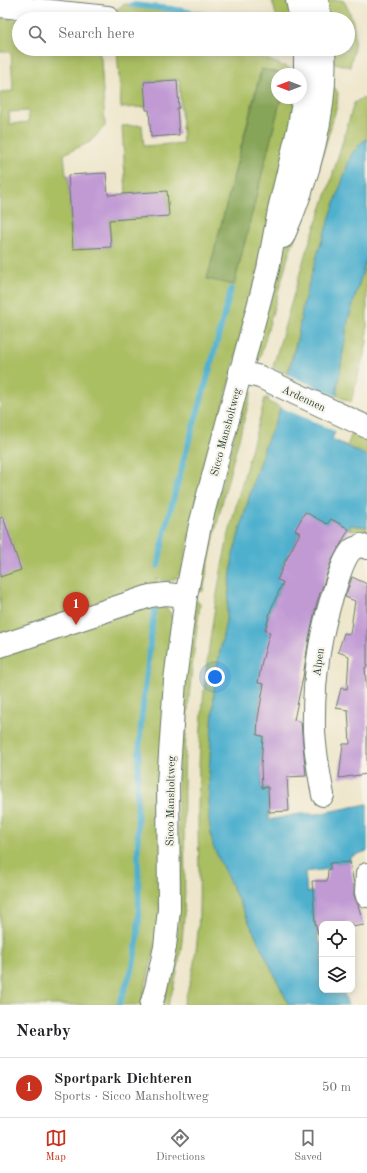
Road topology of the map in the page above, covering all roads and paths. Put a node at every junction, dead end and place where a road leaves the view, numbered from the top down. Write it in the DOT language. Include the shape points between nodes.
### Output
graph roads {
  1 [pos="297,0"];
  2 [pos="317,0"];
  3 [pos="0,6"];
  4 [pos="59,12"];
  5 [pos="300,12"];
  6 [pos="320,12"];
  7 [pos="305,56"];
  8 [pos="324,56"];
  9 [pos="268,269"];
  10 [pos="240,372"];
  11 [pos="367,427"];
  12 [pos="367,548"];
  13 [pos="186,596"];
  14 [pos="0,646"];
  15 [pos="323,795"];
  16 [pos="367,874"];
  17 [pos="367,896"];
  18 [pos="151,1005"];
  1 -- 5 [label="street"];
  2 -- 6 [label="street"];
  3 -- 4 [label="street"];
  7 -- 9 [label="street, Sicco Mansholtweg" via="305,90 299,126"];
  8 -- 9 [label="street, Sicco Mansholtweg" via="320,116 308,172 294,212"];
  9 -- 10 [label="street, Sicco Mansholtweg"];
  10 -- 11 [label="street, Ardennen" via="260,377"];
  10 -- 13 [label="street, Sicco Mansholtweg" via="200,525"];
  12 -- 15 [label="street, Alpen" via="361,545 352,550 341,569 329,604 321,643 317,667 314,732"];
  13 -- 14 [label="street" via="150,596"];
  13 -- 18 [label="street, Sicco Mansholtweg" via="175,680 168,784 169,909 166,947"];
  16 -- 17 [label="street"];
}
